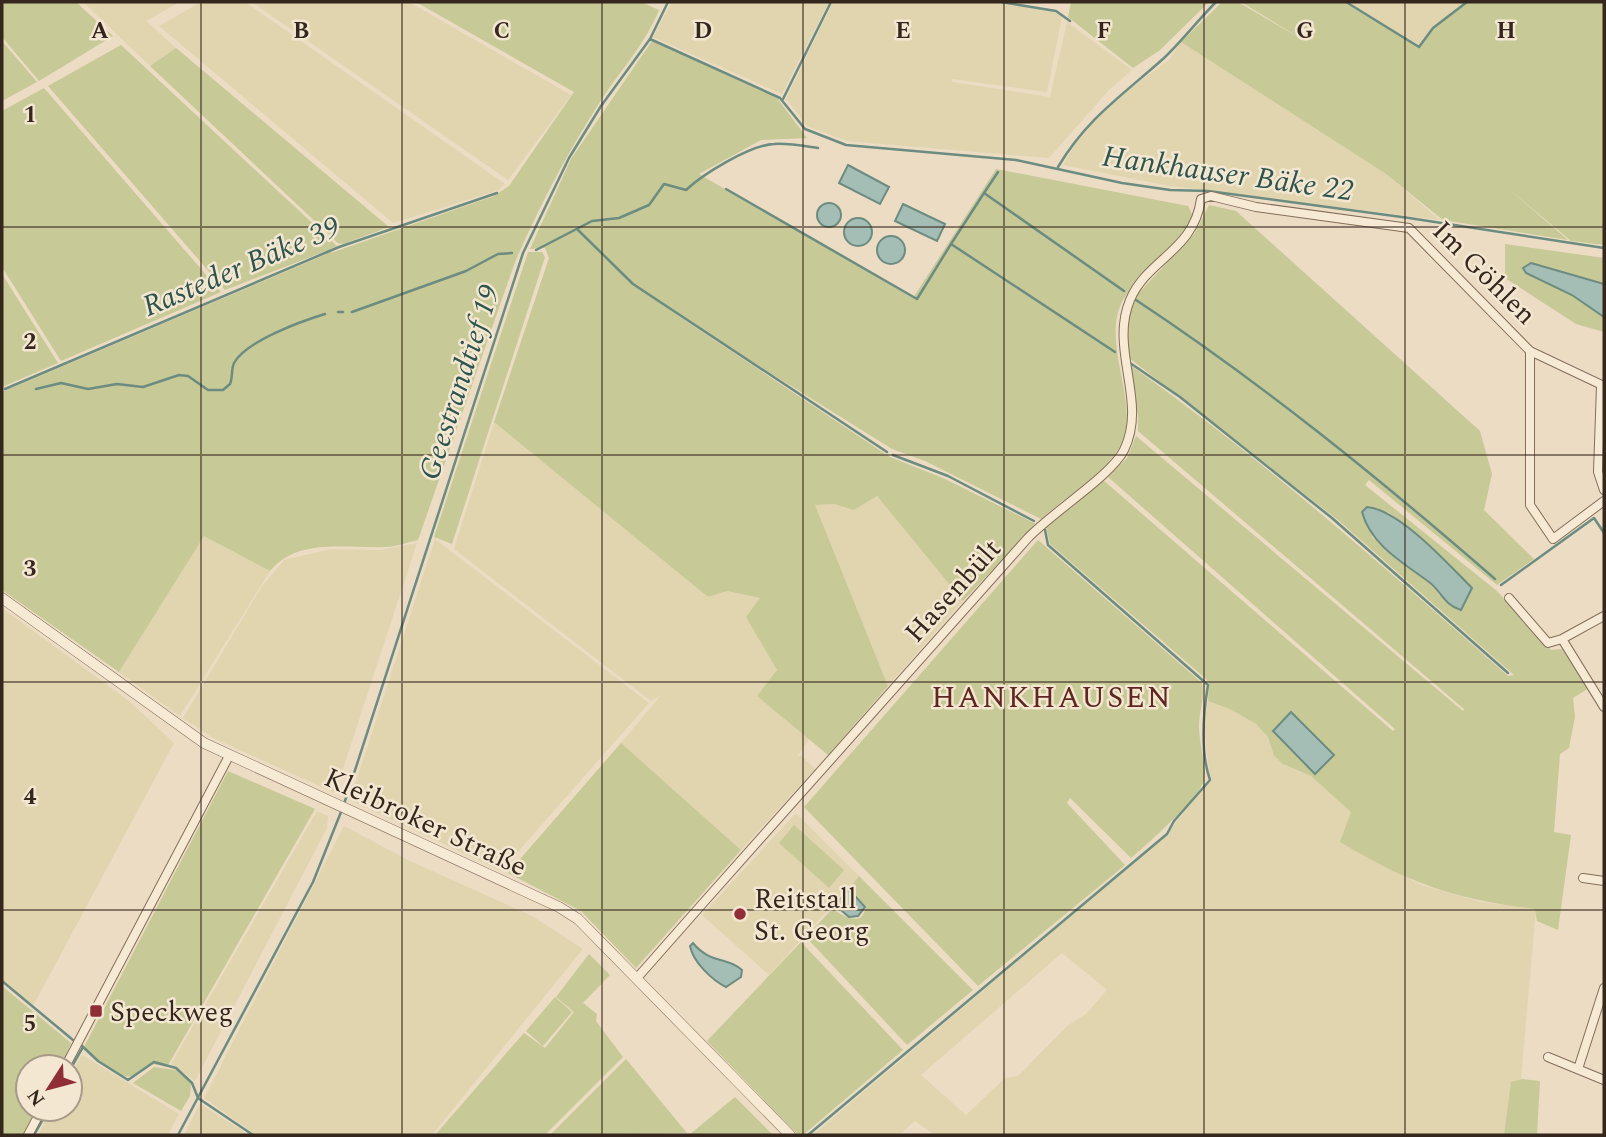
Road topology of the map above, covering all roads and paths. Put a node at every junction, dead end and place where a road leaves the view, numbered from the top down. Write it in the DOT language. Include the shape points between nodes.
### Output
graph roads {
  1 [pos="1200,198"];
  2 [pos="1530,351"];
  3 [pos="1603,386"];
  4 [pos="1604,490"];
  5 [pos="1604,501"];
  6 [pos="1509,597"];
  7 [pos="2,598"];
  8 [pos="1604,616"];
  9 [pos="1562,639"];
  10 [pos="1604,707"];
  11 [pos="229,756"];
  12 [pos="1583,878"];
  13 [pos="1604,881"];
  14 [pos="637,978"];
  15 [pos="1604,988"];
  16 [pos="1601,1007"];
  17 [pos="72,1053"];
  18 [pos="1548,1057"];
  19 [pos="1578,1069"];
  20 [pos="1604,1080"];
  21 [pos="790,1135"];
  1 -- 2 [label="street, Im Göhlen" via="1409,228"];
  1 -- 14 [label="street, Hasenbült" via="1198,218 1187,236 1133,292 1125,313 1121,334 1134,416 1118,460 1037,529"];
  2 -- 3 [label="street, Im Göhlen"];
  2 -- 5 [label="street" via="1530,505 1553,539"];
  3 -- 4 [label="street" via="1598,472"];
  6 -- 9 [label="street" via="1548,643"];
  7 -- 11 [label="street, Kleibroker Straße" via="180,727"];
  8 -- 9 [label="street"];
  9 -- 10 [label="street"];
  11 -- 14 [label="street, Kleibroker Straße" via="559,907 592,931"];
  11 -- 17 [label="street"];
  12 -- 13 [label="street"];
  14 -- 21 [label="street, Kleibroker Straße"];
  15 -- 16 [label="street"];
  16 -- 19 [label="street"];
  18 -- 19 [label="street"];
  19 -- 20 [label="street"];
}
